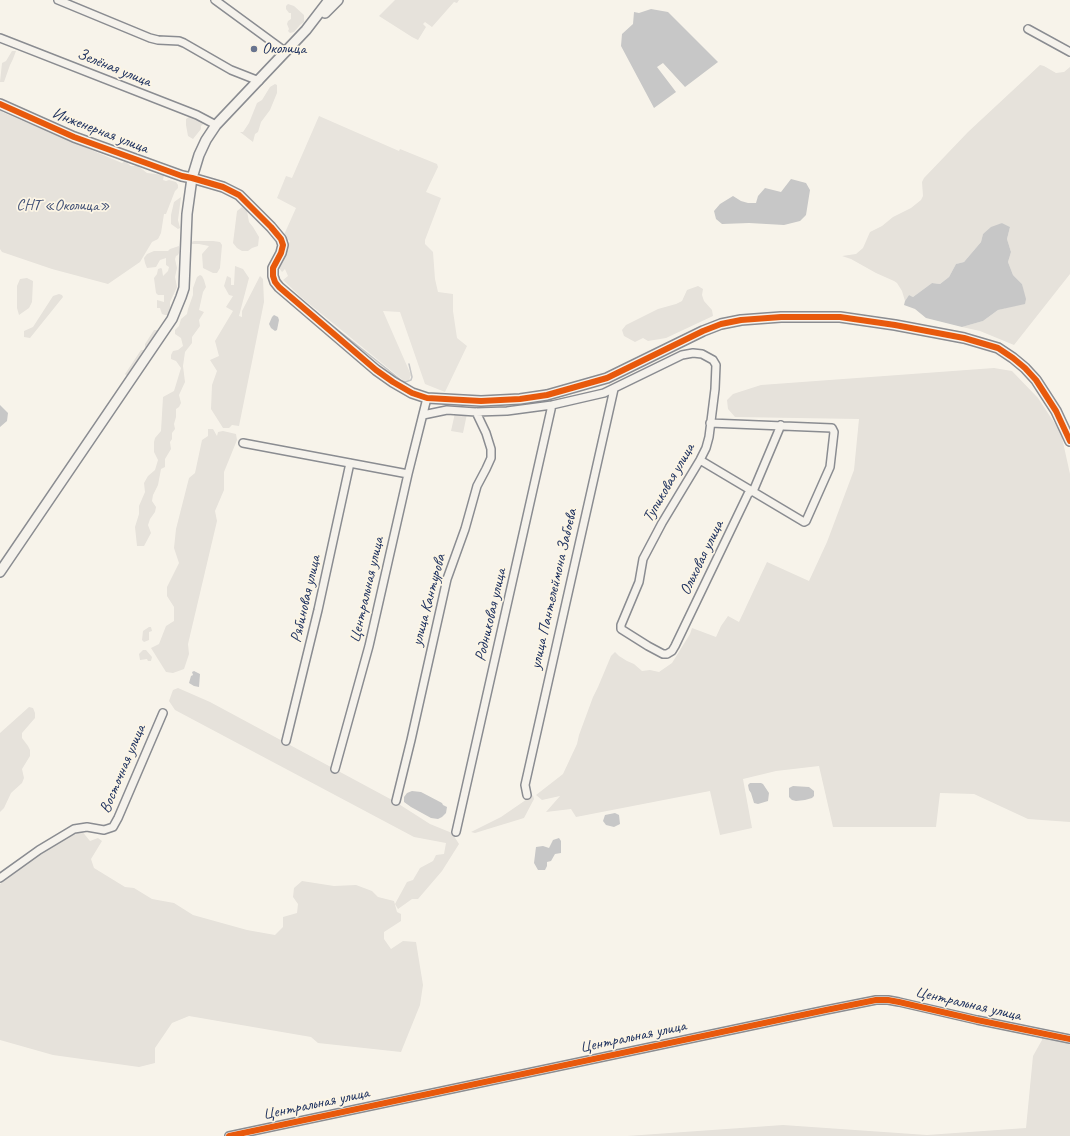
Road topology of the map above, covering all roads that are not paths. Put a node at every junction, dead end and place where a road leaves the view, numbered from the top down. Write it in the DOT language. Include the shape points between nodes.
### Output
graph roads {
  1 [pos="58,0"];
  2 [pos="215,0"];
  3 [pos="329,0"];
  4 [pos="338,0"];
  5 [pos="1028,29"];
  6 [pos="306,30"];
  7 [pos="0,38"];
  8 [pos="286,52"];
  9 [pos="1070,52"];
  10 [pos="259,81"];
  11 [pos="0,104"];
  12 [pos="216,125"];
  13 [pos="192,178"];
  14 [pos="614,389"];
  15 [pos="427,398"];
  16 [pos="552,405"];
  17 [pos="476,412"];
  18 [pos="423,415"];
  19 [pos="710,423"];
  20 [pos="781,425"];
  21 [pos="1070,441"];
  22 [pos="243,443"];
  23 [pos="700,460"];
  24 [pos="350,463"];
  25 [pos="408,474"];
  26 [pos="751,492"];
  27 [pos="0,572"];
  28 [pos="621,629"];
  29 [pos="163,713"];
  30 [pos="286,740"];
  31 [pos="335,770"];
  32 [pos="527,795"];
  33 [pos="396,801"];
  34 [pos="456,832"];
  35 [pos="0,878"];
  36 [pos="1070,1039"];
  37 [pos="229,1136"];
  1 -- 10 [label="street" via="150,38 184,43 237,74"];
  2 -- 8 [label="street"];
  3 -- 6 [label="street"];
  4 -- 6 [label="street"];
  5 -- 9 [label="street"];
  6 -- 8 [label="street"];
  7 -- 12 [label="street, Зелёная улица" via="197,115"];
  8 -- 10 [label="street"];
  10 -- 12 [label="street"];
  11 -- 13 [label="street, Инженерная улица" via="74,137"];
  12 -- 13 [label="street" via="202,147"];
  13 -- 15 [label="street, Инженерная улица" via="239,194 281,239 281,253 273,268 273,276 279,287 376,370 412,393"];
  13 -- 27 [label="street" via="187,214 184,288 172,319"];
  14 -- 16 [label="street"];
  14 -- 19 [label="street, Тупиковая улица" via="682,355 702,354 714,360 716,365"];
  14 -- 32 [label="street, улица Пантелеймона Забоева" via="525,785"];
  15 -- 18 [label="street, Центральная улица"];
  15 -- 21 [label="street, Инженерная улица" via="481,402 547,395 607,378 721,324 781,317 840,317 964,338 998,348 1014,358 1036,380 1056,411"];
  16 -- 17 [label="street"];
  16 -- 34 [label="street, Родниковая улица"];
  17 -- 18 [label="street" via="448,410"];
  17 -- 33 [label="street, улица Кантурова" via="491,448 491,458 477,486 447,580"];
  18 -- 25 [label="street, Центральная улица"];
  19 -- 20 [label="street"];
  19 -- 23 [label="street, Тупиковая улица" via="708,441"];
  20 -- 26 [label="street, Ольховая улица"];
  20 -- 26 [label="street" via="832,428 834,432 829,471 806,521 801,521"];
  22 -- 24 [label="street"];
  23 -- 26 [label="street"];
  23 -- 28 [label="street, Тупиковая улица" via="643,559 639,582"];
  24 -- 25 [label="street"];
  24 -- 30 [label="street, Рябиновая улица"];
  25 -- 31 [label="street, Центральная улица" via="369,646"];
  26 -- 28 [label="street, Ольховая улица" via="672,652 663,654"];
  29 -- 35 [label="street, Восточная улица" via="113,827 104,830 87,827 74,829"];
  36 -- 37 [label="street, Центральная улица" via="899,1002 876,1000"];
}
